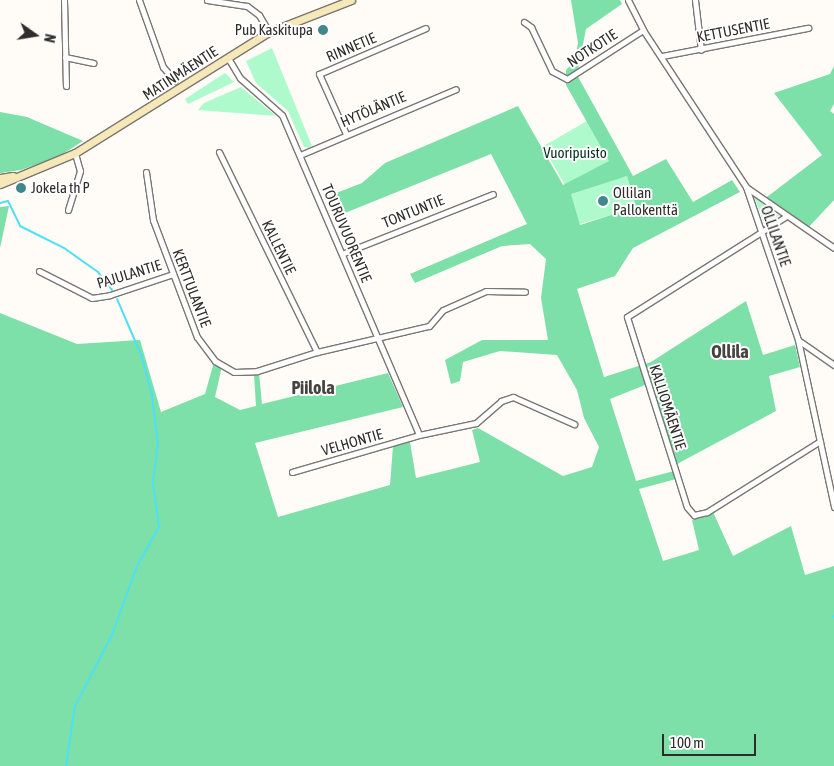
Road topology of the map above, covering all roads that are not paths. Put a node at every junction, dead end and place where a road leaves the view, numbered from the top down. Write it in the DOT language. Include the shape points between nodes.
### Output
graph roads {
  1 [pos="64,0"];
  2 [pos="139,0"];
  3 [pos="208,0"];
  4 [pos="351,0"];
  5 [pos="628,0"];
  6 [pos="695,0"];
  7 [pos="524,22"];
  8 [pos="426,28"];
  9 [pos="808,28"];
  10 [pos="643,30"];
  11 [pos="269,32"];
  12 [pos="701,50"];
  13 [pos="662,56"];
  14 [pos="65,57"];
  15 [pos="228,58"];
  16 [pos="93,63"];
  17 [pos="175,81"];
  18 [pos="66,86"];
  19 [pos="456,89"];
  20 [pos="346,134"];
  21 [pos="219,152"];
  22 [pos="75,153"];
  23 [pos="300,155"];
  24 [pos="146,172"];
  25 [pos="26,174"];
  26 [pos="0,178"];
  27 [pos="0,184"];
  28 [pos="746,187"];
  29 [pos="493,194"];
  30 [pos="68,210"];
  31 [pos="785,217"];
  32 [pos="762,230"];
  33 [pos="834,248"];
  34 [pos="344,253"];
  35 [pos="39,271"];
  36 [pos="173,274"];
  37 [pos="525,292"];
  38 [pos="376,337"];
  39 [pos="798,340"];
  40 [pos="317,352"];
  41 [pos="834,365"];
  42 [pos="574,424"];
  43 [pos="419,435"];
  44 [pos="820,441"];
  45 [pos="292,472"];
  46 [pos="834,508"];
  1 -- 14 [label="street"];
  2 -- 17 [label="street" via="163,68"];
  3 -- 11 [label="street" via="247,6 259,15"];
  4 -- 11 [label="main road, MATINMÄENTIE"];
  5 -- 10 [label="street, OLLILANTIE"];
  6 -- 12 [label="street"];
  7 -- 10 [label="street, NOTKOTIE" via="530,27 552,71 567,79"];
  8 -- 20 [label="street, RINNETIE" via="319,74"];
  9 -- 12 [label="street, KETTUSENTIE"];
  10 -- 13 [label="street, OLLILANTIE"];
  11 -- 15 [label="main road, MATINMÄENTIE"];
  12 -- 13 [label="street, KETTUSENTIE"];
  13 -- 28 [label="street, OLLILANTIE"];
  14 -- 16 [label="street"];
  14 -- 18 [label="street"];
  15 -- 22 [label="main road, MATINMÄENTIE"];
  15 -- 23 [label="street, TOURUVUORENTIE" via="240,78 282,115"];
  19 -- 20 [label="street, HYTÖLÄNTIE"];
  20 -- 23 [label="street, HYTÖLÄNTIE"];
  21 -- 40 [label="street, KALLENTIE"];
  22 -- 25 [label="main road, MATINMÄENTIE"];
  22 -- 30 [label="street" via="80,171"];
  23 -- 34 [label="street, TOURUVUORENTIE"];
  24 -- 36 [label="street, KERTTULANTIE" via="153,220"];
  25 -- 26 [label="main road, MATINMÄENTIE"];
  25 -- 27 [label="main road, MATINMÄENTIE"];
  28 -- 31 [label="street"];
  28 -- 32 [label="street, OLLILANTIE"];
  29 -- 34 [label="street, TONTUNTIE"];
  31 -- 32 [label="street"];
  31 -- 33 [label="street"];
  32 -- 39 [label="street, OLLILANTIE"];
  32 -- 44 [label="street, KALLIOMÄENTIE" via="627,317 687,507 694,515 707,512"];
  34 -- 38 [label="street, TOURUVUORENTIE"];
  35 -- 36 [label="street, PAJULANTIE" via="92,298"];
  36 -- 40 [label="street, KERTTULANTIE" via="197,337 215,361 234,372 257,371"];
  37 -- 38 [label="street, KERTTULANTIE" via="486,291 443,310 429,326"];
  38 -- 40 [label="street, KERTTULANTIE"];
  38 -- 43 [label="street, TOURUVUORENTIE"];
  39 -- 41 [label="street"];
  39 -- 44 [label="street, OLLILANTIE"];
  42 -- 43 [label="street, VELHONTIE" via="513,397 501,401 476,423"];
  43 -- 45 [label="street, VELHONTIE"];
  44 -- 46 [label="street, OLLILANTIE"];
}
